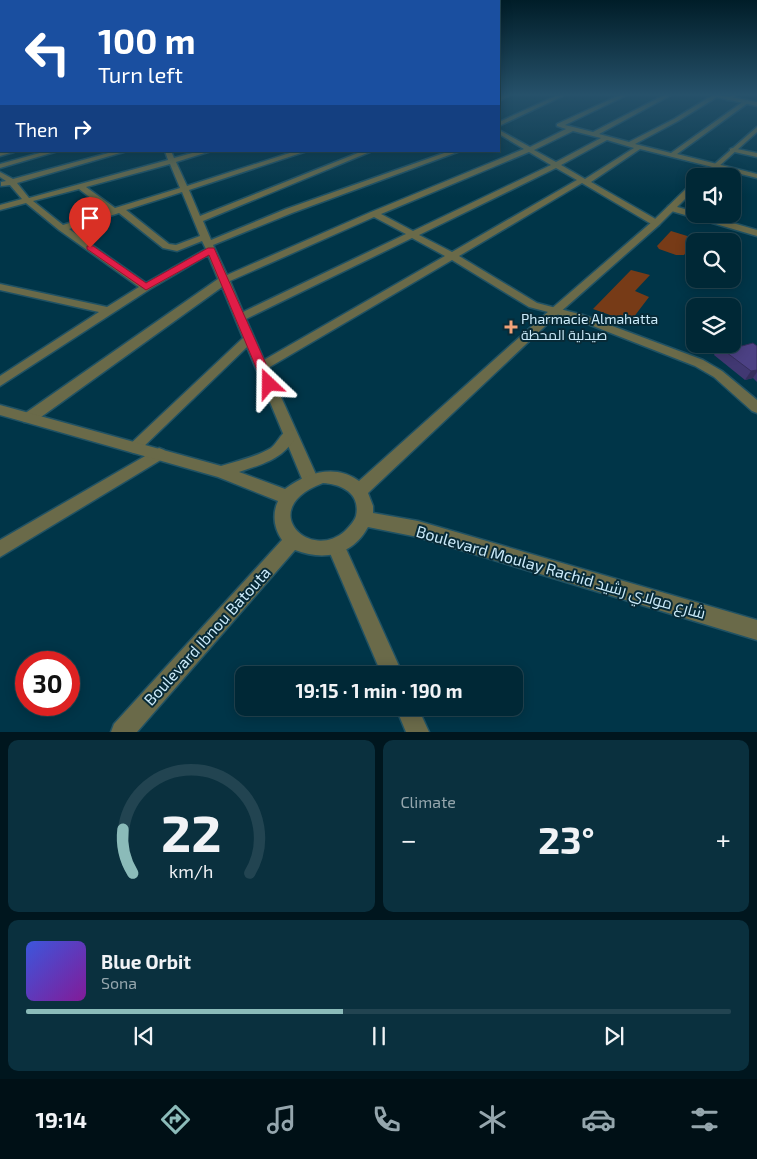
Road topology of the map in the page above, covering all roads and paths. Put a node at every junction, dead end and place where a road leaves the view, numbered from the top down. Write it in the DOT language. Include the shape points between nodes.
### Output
graph roads {
  1 [pos="605,128"];
  2 [pos="660,128"];
  3 [pos="715,128"];
  4 [pos="571,129"];
  5 [pos="757,129"];
  6 [pos="594,134"];
  7 [pos="500,135"];
  8 [pos="606,138"];
  9 [pos="630,144"];
  10 [pos="639,147"];
  11 [pos="529,150"];
  12 [pos="732,150"];
  13 [pos="51,152"];
  14 [pos="120,152"];
  15 [pos="200,152"];
  16 [pos="301,152"];
  17 [pos="367,152"];
  18 [pos="454,152"];
  19 [pos="672,155"];
  20 [pos="757,155"];
  21 [pos="170,156"];
  22 [pos="556,165"];
  23 [pos="715,165"];
  24 [pos="0,166"];
  25 [pos="712,168"];
  26 [pos="0,174"];
  27 [pos="757,176"];
  28 [pos="584,181"];
  29 [pos="11,182"];
  30 [pos="0,184"];
  31 [pos="81,187"];
  32 [pos="185,190"];
  33 [pos="686,194"];
  34 [pos="28,201"];
  35 [pos="0,208"];
  36 [pos="671,208"];
  37 [pos="116,210"];
  38 [pos="374,214"];
  39 [pos="198,220"];
  40 [pos="656,223"];
  41 [pos="62,228"];
  42 [pos="757,233"];
  43 [pos="413,235"];
  44 [pos="208,244"];
  45 [pos="453,256"];
  46 [pos="224,280"];
  47 [pos="0,287"];
  48 [pos="146,287"];
  49 [pos="108,311"];
  50 [pos="554,312"];
  51 [pos="240,318"];
  52 [pos="249,339"];
  53 [pos="262,367"];
  54 [pos="0,382"];
  55 [pos="757,408"];
  56 [pos="0,410"];
  57 [pos="29,418"];
  58 [pos="290,435"];
  59 [pos="134,447"];
  60 [pos="159,454"];
  61 [pos="221,472"];
  62 [pos="310,479"];
  63 [pos="359,491"];
  64 [pos="287,497"];
  65 [pos="364,519"];
  66 [pos="293,540"];
  67 [pos="336,546"];
  68 [pos="0,549"];
  69 [pos="757,630"];
  70 [pos="389,666"];
  71 [pos="411,716"];
  72 [pos="122,732"];
  73 [pos="418,732"];
  1 -- 6 [label="street"];
  2 -- 9 [label="street"];
  3 -- 19 [label="street"];
  4 -- 6 [label="street"];
  4 -- 11 [label="street"];
  5 -- 12 [label="street"];
  6 -- 8 [label="street"];
  7 -- 11 [label="street"];
  8 -- 9 [label="street"];
  8 -- 22 [label="street"];
  9 -- 10 [label="street"];
  10 -- 19 [label="street"];
  10 -- 28 [label="street"];
  11 -- 22 [label="street"];
  11 -- 38 [label="street"];
  12 -- 20 [label="street"];
  12 -- 23 [label="street"];
  13 -- 24 [label="street"];
  14 -- 29 [label="street"];
  15 -- 21 [label="street"];
  16 -- 32 [label="street"];
  17 -- 39 [label="street"];
  18 -- 44 [label="street" via="288,211"];
  19 -- 23 [label="street"];
  21 -- 31 [label="street"];
  21 -- 32 [label="street"];
  22 -- 28 [label="street"];
  22 -- 43 [label="street"];
  23 -- 25 [label="street"];
  23 -- 27 [label="street"];
  26 -- 29 [label="street"];
  28 -- 40 [label="street"];
  28 -- 45 [label="street"];
  29 -- 30 [label="street"];
  29 -- 34 [label="street"];
  31 -- 34 [label="street"];
  31 -- 37 [label="street"];
  32 -- 37 [label="street"];
  32 -- 39 [label="street"];
  33 -- 36 [label="street"];
  34 -- 35 [label="street"];
  34 -- 41 [label="street"];
  36 -- 40 [label="street"];
  36 -- 42 [label="street"];
  37 -- 41 [label="street"];
  37 -- 44 [label="street" via="166,246 177,248"];
  38 -- 43 [label="street"];
  38 -- 46 [label="street"];
  39 -- 44 [label="street"];
  40 -- 50 [label="street"];
  41 -- 48 [label="street"];
  43 -- 45 [label="street"];
  43 -- 51 [label="street"];
  44 -- 46 [label="street"];
  44 -- 48 [label="street"];
  45 -- 50 [label="street" via="533,305"];
  45 -- 53 [label="street"];
  46 -- 51 [label="street"];
  46 -- 57 [label="street"];
  47 -- 49 [label="street"];
  48 -- 49 [label="street"];
  49 -- 54 [label="street"];
  50 -- 55 [label="street" via="579,317 698,363 718,374"];
  50 -- 63 [label="street"];
  51 -- 52 [label="street"];
  52 -- 53 [label="street"];
  52 -- 59 [label="street"];
  53 -- 58 [label="street"];
  56 -- 57 [label="street"];
  57 -- 59 [label="street"];
  58 -- 61 [label="street" via="269,455"];
  58 -- 62 [label="street"];
  59 -- 60 [label="street"];
  60 -- 61 [label="street"];
  60 -- 68 [label="street"];
  61 -- 64 [label="street"];
  62 -- 63 [label="street" via="337,478 349,482"];
  62 -- 64 [label="street"];
  63 -- 65 [label="street" via="365,504"];
  64 -- 66 [label="street" via="281,518"];
  65 -- 67 [label="street" via="357,532"];
  65 -- 69 [label="street, Boulevard Moulay Rachid شارع مولاي رشيد" via="418,529"];
  66 -- 67 [label="street" via="312,548"];
  66 -- 72 [label="street, Boulevard Ibnou Batouta"];
  67 -- 70 [label="street"];
  71 -- 73 [label="street"];
}
